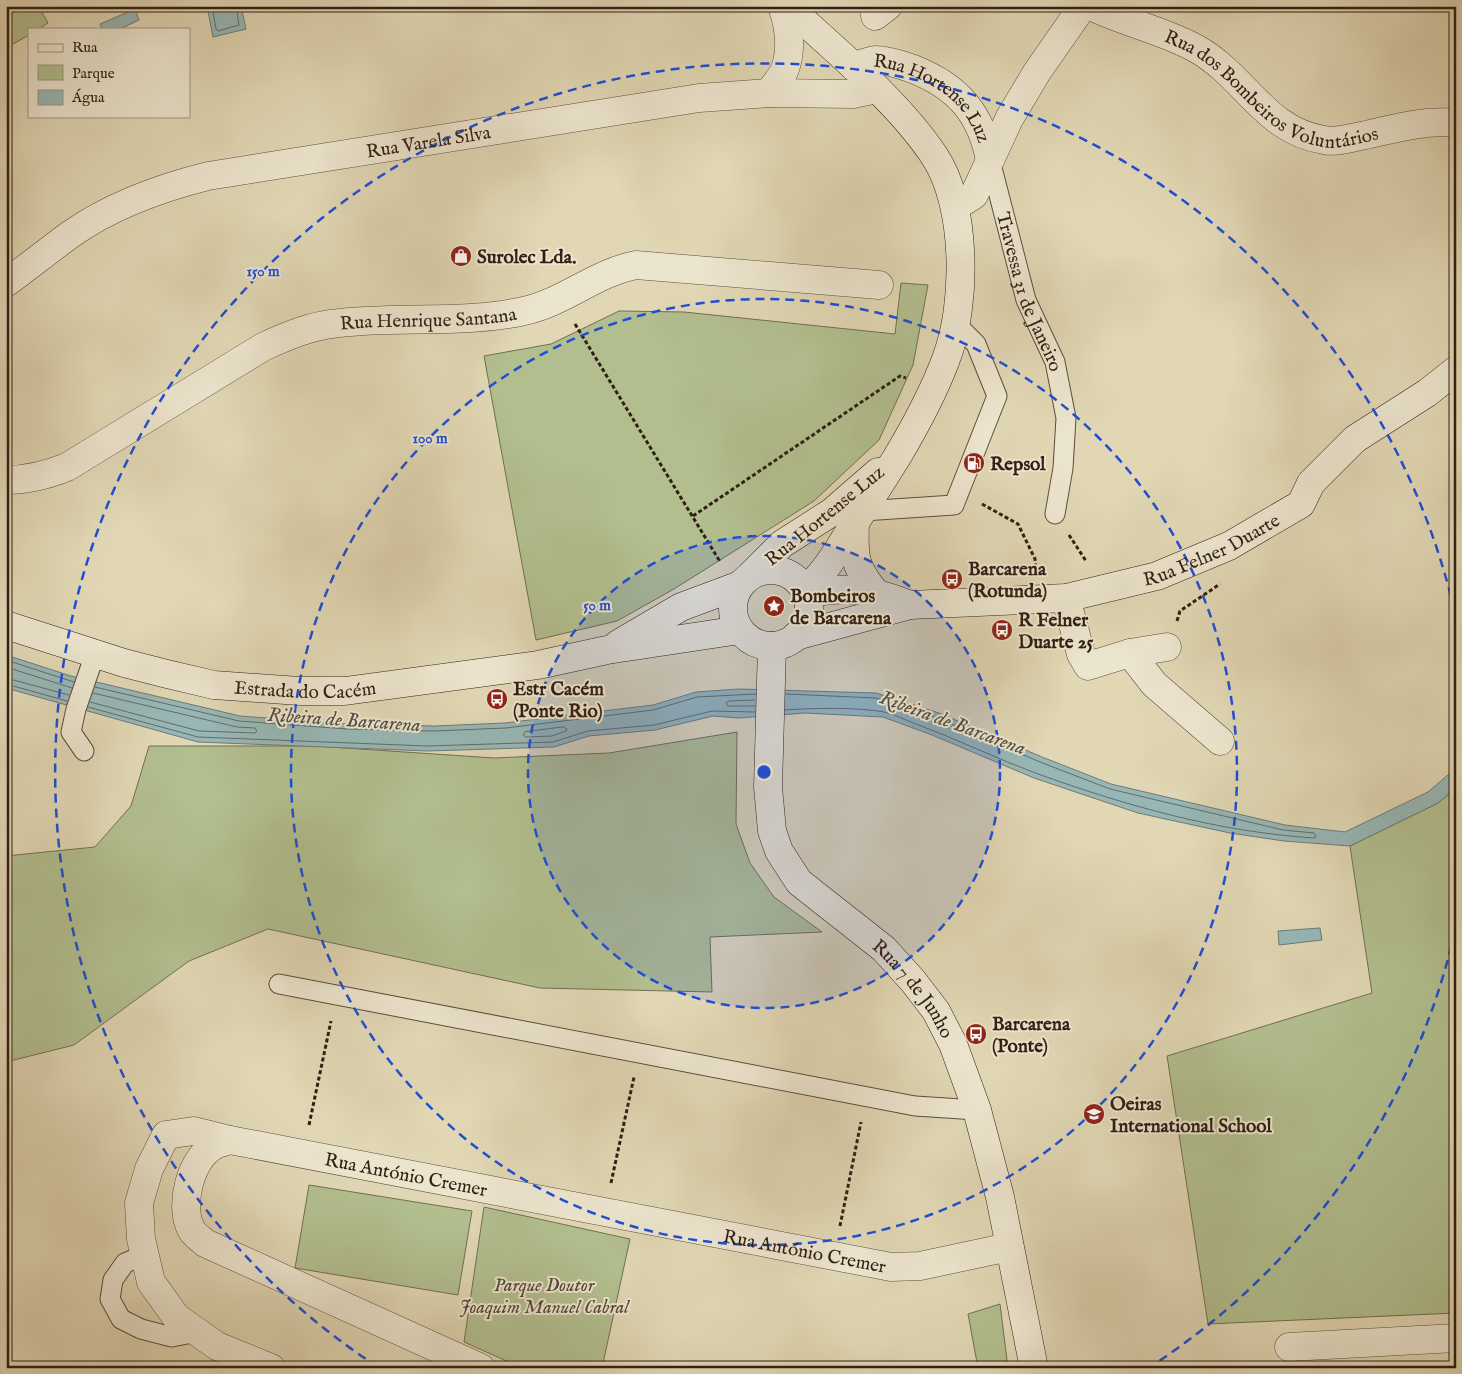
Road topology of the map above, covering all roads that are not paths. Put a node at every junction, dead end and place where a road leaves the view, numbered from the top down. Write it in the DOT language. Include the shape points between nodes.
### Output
graph roads {
  1 [pos="782,6"];
  2 [pos="787,6"];
  3 [pos="1083,6"];
  4 [pos="1091,6"];
  5 [pos="853,66"];
  6 [pos="876,89"];
  7 [pos="769,93"];
  8 [pos="1456,123"];
  9 [pos="990,160"];
  10 [pos="955,206"];
  11 [pos="6,283"];
  12 [pos="880,285"];
  13 [pos="955,323"];
  14 [pos="1456,370"];
  15 [pos="898,454"];
  16 [pos="6,480"];
  17 [pos="1055,514"];
  18 [pos="859,517"];
  19 [pos="745,581"];
  20 [pos="874,591"];
  21 [pos="806,592"];
  22 [pos="1066,598"];
  23 [pos="910,604"];
  24 [pos="6,625"];
  25 [pos="740,630"];
  26 [pos="784,641"];
  27 [pos="1168,647"];
  28 [pos="608,650"];
  29 [pos="1130,653"];
  30 [pos="95,654"];
  31 [pos="1220,741"];
  32 [pos="84,751"];
  33 [pos="279,984"];
  34 [pos="977,1110"];
  35 [pos="230,1140"];
  36 [pos="1009,1247"];
  37 [pos="144,1255"];
  38 [pos="197,1332"];
  39 [pos="1456,1338"];
  40 [pos="1289,1348"];
  41 [pos="271,1368"];
  42 [pos="480,1368"];
  43 [pos="1034,1368"];
  1 -- 7 [label="street" via="789,44 785,70"];
  2 -- 5 [label="street, Rua Hortense Luz"];
  3 -- 9 [label="street" via="1037,72 1009,119"];
  4 -- 8 [label="street, Rua dos Bombeiros Voluntários" via="1197,49 1221,66 1285,127 1306,137 1328,141 1428,122"];
  5 -- 6 [label="street, Rua Hortense Luz"];
  5 -- 9 [label="street, Rua Hortense Luz" via="875,60 901,64 944,84 976,118 985,136"];
  6 -- 7 [label="street, Rua Varela Silva" via="853,94"];
  6 -- 10 [label="street, Rua Hortense Luz" via="935,158"];
  7 -- 11 [label="street, Rua Varela Silva" via="699,98 190,180 102,216"];
  9 -- 10 [label="street, Rua Hortense Luz" via="974,195"];
  9 -- 17 [label="lane, Travessa 31 de Janeiro" via="1026,300 1056,362 1066,418 1063,468"];
  10 -- 13 [label="street, Rua Hortense Luz" via="961,279"];
  12 -- 16 [label="street, Rua Henrique Santana" via="636,264 618,268 560,300 524,311 488,316 331,324 286,336 263,347 67,467 39,476"];
  13 -- 15 [label="street, Rua Hortense Luz" via="947,357 929,403"];
  13 -- 18 [label="lane" via="976,344 997,396 954,505"];
  14 -- 22 [label="street, Rua Felner Duarte" via="1427,393 1355,439 1311,483 1301,504 1229,546 1156,576"];
  15 -- 18 [label="street, Rua Hortense Luz"];
  15 -- 19 [label="street, Rua Hortense Luz" via="832,512 782,544"];
  18 -- 20 [label="street" via="854,553 859,572"];
  18 -- 21 [label="street, Rua Hortense Luz" via="829,566"];
  19 -- 21 [label="street" via="760,571 781,571 791,575"];
  19 -- 25 [label="street" via="735,596 733,608"];
  19 -- 28 [label="street, Estrada do Cacém" via="681,607"];
  20 -- 21 [label="street, Rua Felner Duarte" via="832,589"];
  20 -- 23 [label="street, Rua Felner Duarte"];
  21 -- 26 [label="street" via="808,617"];
  22 -- 23 [label="street, Rua Felner Duarte"];
  22 -- 29 [label="street" via="1081,654 1088,666"];
  23 -- 26 [label="street, Rua Felner Duarte"];
  24 -- 30 [label="street, Estrada do Cacém"];
  25 -- 26 [label="street" via="760,645"];
  25 -- 28 [label="street, Estrada do Cacém"];
  26 -- 34 [label="street, Rua 7 de Junho" via="770,689 769,811 778,851 799,882 884,949 913,981 936,1011 953,1044"];
  27 -- 29 [label="street"];
  28 -- 30 [label="street, Estrada do Cacém" via="538,665 412,683 345,691 299,692 214,685"];
  29 -- 31 [label="street" via="1154,684"];
  30 -- 32 [label="lane" via="71,732"];
  33 -- 34 [label="lane" via="915,1106"];
  34 -- 36 [label="street, Rua 7 de Junho" via="1000,1197"];
  35 -- 36 [label="street, Rua António Cremer" via="891,1267 920,1266"];
  35 -- 37 [label="street, Rua António Cremer" via="194,1131 166,1136 149,1169 139,1203"];
  35 -- 42 [label="street" via="214,1146 202,1158 188,1188 185,1212 192,1231 205,1243"];
  36 -- 43 [label="street, Rua 7 de Junho"];
  37 -- 38 [label="street" via="151,1282 176,1316"];
  37 -- 38 [label="lane" via="125,1263 113,1280 110,1299 121,1319 141,1329 172,1337"];
  38 -- 41 [label="street" via="216,1346"];
  39 -- 40 [label="street"];
}
